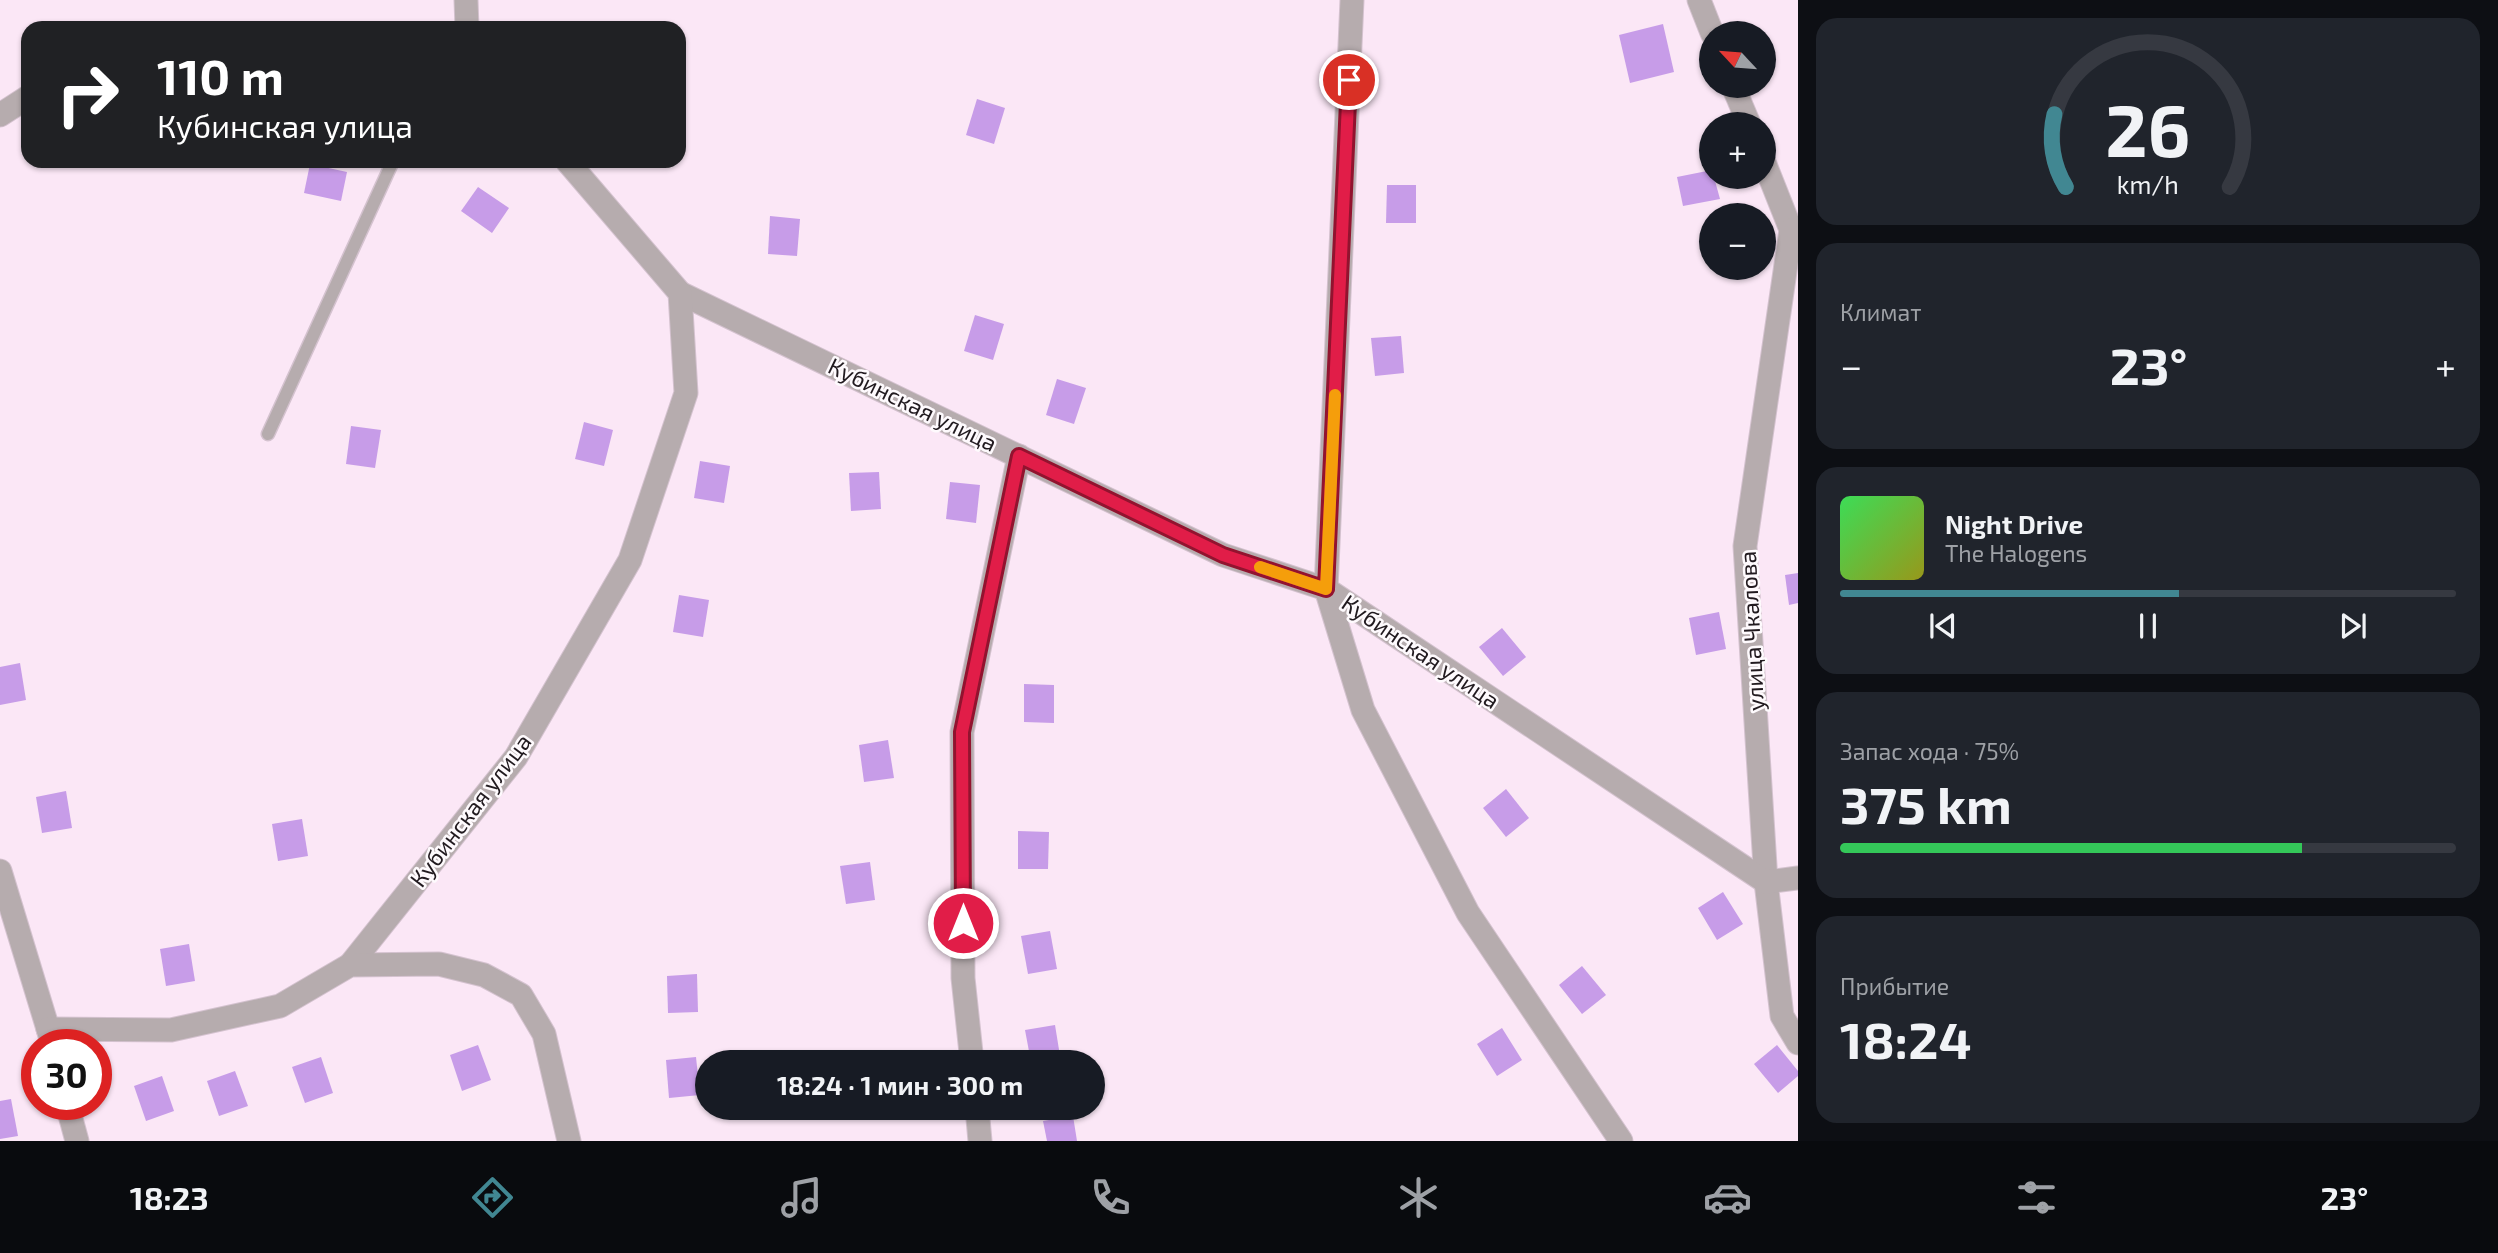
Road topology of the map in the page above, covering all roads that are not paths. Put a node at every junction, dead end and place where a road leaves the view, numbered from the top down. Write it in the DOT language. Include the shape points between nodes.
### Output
graph roads {
  1 [pos="466,0"];
  2 [pos="1352,0"];
  3 [pos="1699,0"];
  4 [pos="467,21"];
  5 [pos="1707,21"];
  6 [pos="21,101"];
  7 [pos="0,114"];
  8 [pos="390,168"];
  9 [pos="572,168"];
  10 [pos="1775,189"];
  11 [pos="1794,235"];
  12 [pos="680,293"];
  13 [pos="268,434"];
  14 [pos="1019,456"];
  15 [pos="1326,589"];
  16 [pos="0,871"];
  17 [pos="1798,878"];
  18 [pos="1766,882"];
  19 [pos="350,965"];
  20 [pos="48,1029"];
  21 [pos="112,1033"];
  22 [pos="1798,1043"];
  23 [pos="971,1050"];
  24 [pos="72,1120"];
  25 [pos="978,1120"];
  26 [pos="77,1141"];
  27 [pos="569,1141"];
  28 [pos="980,1141"];
  29 [pos="1621,1141"];
  1 -- 4 [label="street"];
  2 -- 15 [label="street"];
  3 -- 5 [label="street"];
  6 -- 7 [label="street"];
  8 -- 13 [label="lane"];
  9 -- 12 [label="street, Кубинская улица"];
  10 -- 11 [label="street"];
  11 -- 18 [label="street, улица Чкалова" via="1745,547"];
  12 -- 14 [label="street, Кубинская улица"];
  12 -- 19 [label="street, Кубинская улица" via="686,393 630,560 516,757"];
  14 -- 15 [label="street, Кубинская улица" via="1223,555"];
  14 -- 23 [label="street" via="962,732 963,978"];
  15 -- 18 [label="street, Кубинская улица"];
  15 -- 29 [label="street" via="1363,710 1468,913"];
  16 -- 20 [label="street"];
  17 -- 18 [label="street"];
  18 -- 22 [label="street, улица Чкалова" via="1782,1016"];
  19 -- 21 [label="street" via="280,1006 171,1030"];
  19 -- 27 [label="street" via="439,964 484,975 521,995 544,1034"];
  24 -- 26 [label="street"];
  25 -- 28 [label="street"];
}
